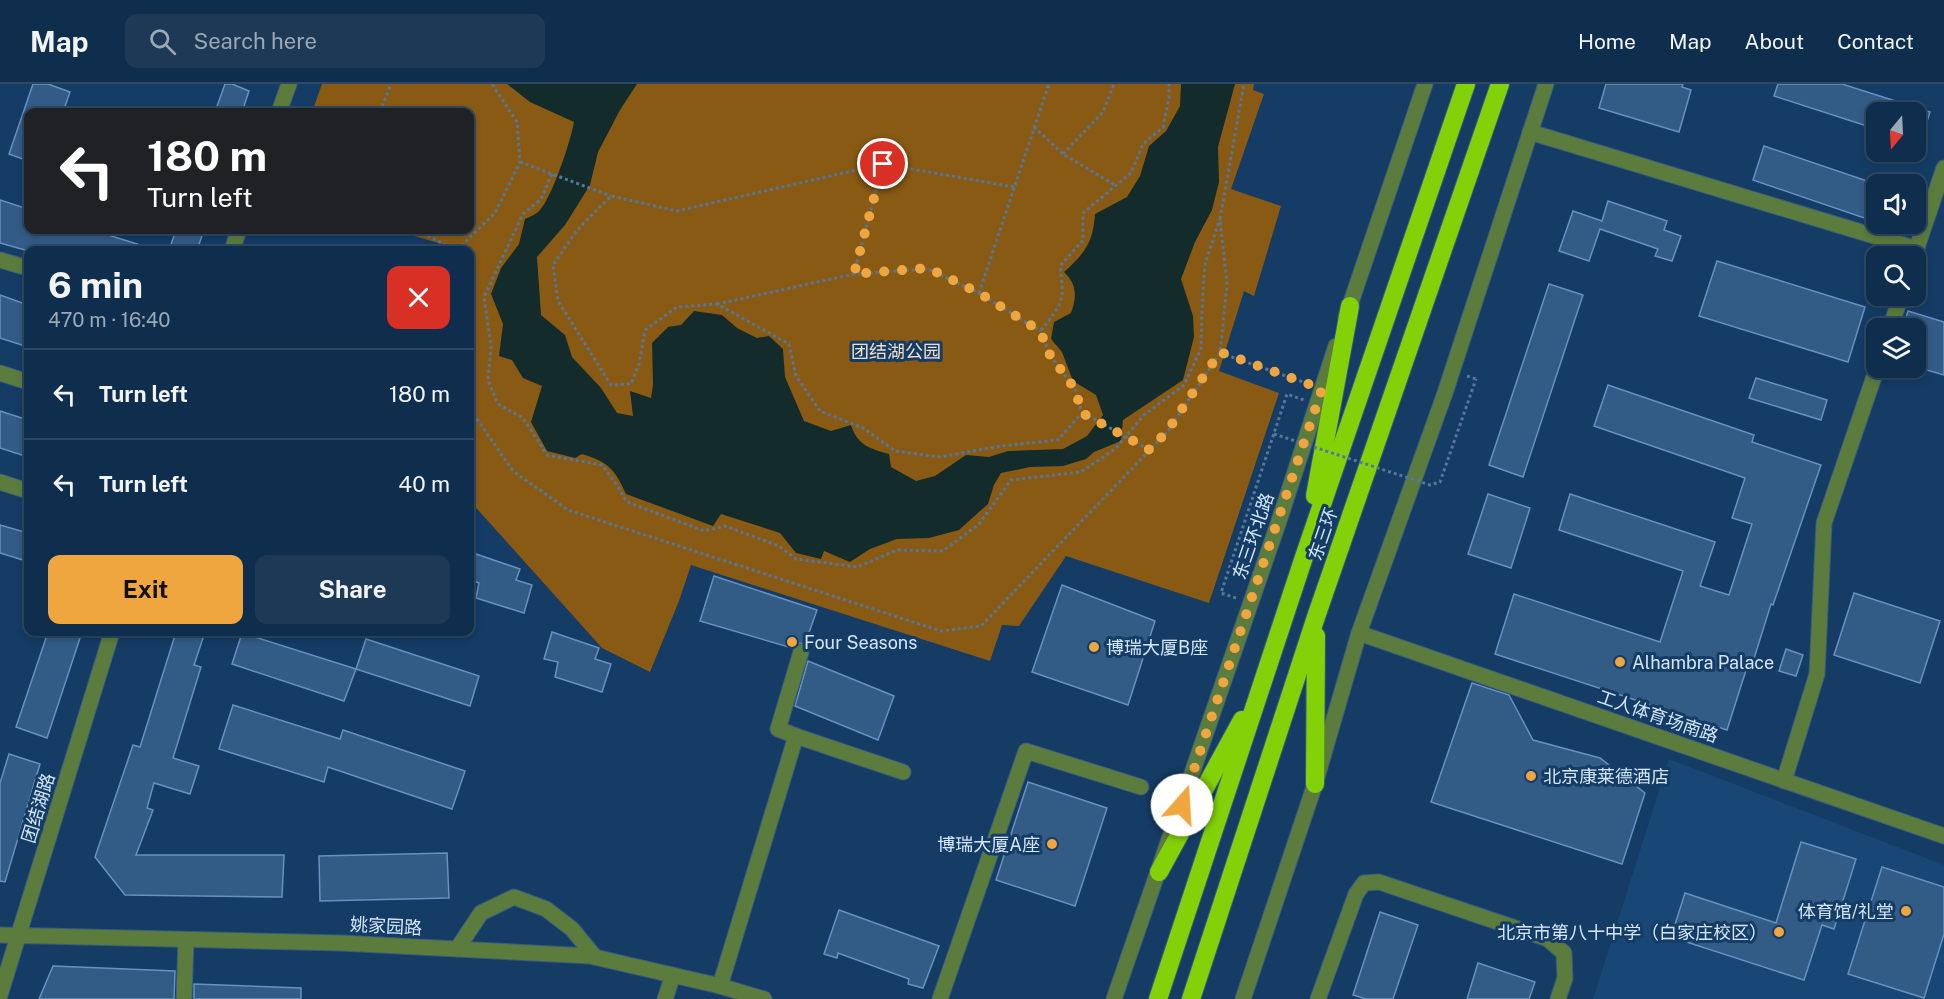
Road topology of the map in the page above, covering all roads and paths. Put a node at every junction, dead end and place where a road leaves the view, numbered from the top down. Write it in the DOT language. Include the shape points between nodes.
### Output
graph roads {
  1 [pos="288,84"];
  2 [pos="391,84"];
  3 [pos="492,84"];
  4 [pos="1048,84"];
  5 [pos="1114,84"];
  6 [pos="1168,84"];
  7 [pos="1244,84"];
  8 [pos="1425,84"];
  9 [pos="1466,84"];
  10 [pos="1500,84"];
  11 [pos="1546,84"];
  12 [pos="280,108"];
  13 [pos="382,108"];
  14 [pos="1034,128"];
  15 [pos="1530,132"];
  16 [pos="1063,154"];
  17 [pos="520,162"];
  18 [pos="883,164"];
  19 [pos="1944,168"];
  20 [pos="552,174"];
  21 [pos="1116,185"];
  22 [pos="1014,187"];
  23 [pos="611,196"];
  24 [pos="1220,219"];
  25 [pos="474,233"];
  26 [pos="425,234"];
  27 [pos="473,234"];
  28 [pos="448,246"];
  29 [pos="460,246"];
  30 [pos="1894,246"];
  31 [pos="1918,246"];
  32 [pos="0,260"];
  33 [pos="24,267"];
  34 [pos="854,274"];
  35 [pos="979,293"];
  36 [pos="717,304"];
  37 [pos="1350,306"];
  38 [pos="1040,331"];
  39 [pos="1220,352"];
  40 [pos="0,373"];
  41 [pos="1874,378"];
  42 [pos="1476,380"];
  43 [pos="24,381"];
  44 [pos="1322,389"];
  45 [pos="1287,394"];
  46 [pos="1082,413"];
  47 [pos="474,415"];
  48 [pos="1274,434"];
  49 [pos="1126,437"];
  50 [pos="1150,450"];
  51 [pos="0,482"];
  52 [pos="24,490"];
  53 [pos="1304,557"];
  54 [pos="1221,593"];
  55 [pos="1317,617"];
  56 [pos="1359,633"];
  57 [pos="111,636"];
  58 [pos="801,652"];
  59 [pos="1264,679"];
  60 [pos="796,736"];
  61 [pos="903,772"];
  62 [pos="1784,781"];
  63 [pos="1315,784"];
  64 [pos="1141,787"];
  65 [pos="1944,836"];
  66 [pos="1159,872"];
  67 [pos="0,935"];
  68 [pos="19,935"];
  69 [pos="186,940"];
  70 [pos="457,949"];
  71 [pos="595,957"];
  72 [pos="673,975"];
  73 [pos="720,986"];
  74 [pos="0,995"];
  75 [pos="184,999"];
  76 [pos="665,999"];
  77 [pos="764,999"];
  78 [pos="940,999"];
  79 [pos="1114,999"];
  80 [pos="1158,999"];
  81 [pos="1191,999"];
  82 [pos="1243,999"];
  83 [pos="1318,999"];
  84 [pos="1558,999"];
  1 -- 12 [label="street"];
  2 -- 13 [label="path"];
  3 -- 17 [label="path" via="517,122"];
  4 -- 14 [label="path"];
  5 -- 16 [label="path" via="1103,112"];
  6 -- 21 [label="path" via="1162,127 1143,144 1131,173"];
  7 -- 24 [label="path"];
  8 -- 37 [label="street, 东三环北路"];
  9 -- 53 [label="highway, 东三环"];
  10 -- 55 [label="highway, 东三环"];
  11 -- 15 [label="street"];
  14 -- 16 [label="path"];
  14 -- 22 [label="path"];
  15 -- 30 [label="street"];
  15 -- 56 [label="street" via="1445,393"];
  16 -- 21 [label="path"];
  17 -- 20 [label="path"];
  17 -- 25 [label="path" via="495,213"];
  18 -- 22 [label="path"];
  18 -- 23 [label="path" via="677,211"];
  18 -- 34 [label="path"];
  19 -- 31 [label="street"];
  20 -- 23 [label="path"];
  20 -- 49 [label="path" via="542,199 523,214 484,297 491,346 488,380 498,404 523,418 548,455 602,465 627,502 704,531 725,526 779,546 796,559 857,567 897,549 943,551 979,524 1011,480 1081,472"];
  21 -- 38 [label="path" via="1083,213 1083,240 1060,266 1064,291 1058,309"];
  22 -- 35 [label="path"];
  23 -- 36 [label="path" via="577,230 553,265 558,301 611,385 631,384 645,330 677,307"];
  24 -- 39 [label="path" via="1227,284"];
  24 -- 49 [label="path" via="1205,264 1201,349 1184,385 1144,415"];
  26 -- 28 [label="path"];
  27 -- 29 [label="path"];
  32 -- 33 [label="street"];
  34 -- 35 [label="path" via="928,268"];
  34 -- 36 [label="path"];
  35 -- 38 [label="path"];
  36 -- 46 [label="path" via="789,344 796,376 820,411 863,428 896,451 940,457 1058,440"];
  37 -- 44 [label="street, 东三环北路"];
  37 -- 53 [label="highway"];
  38 -- 46 [label="path" via="1050,355 1075,389"];
  39 -- 44 [label="path"];
  39 -- 50 [label="path" via="1168,430"];
  40 -- 43 [label="street"];
  41 -- 62 [label="street" via="1824,523 1817,674"];
  42 -- 48 [label="path, bridge" via="1440,482 1430,485"];
  44 -- 66 [label="street, 东三环北路"];
  45 -- 48 [label="path"];
  46 -- 49 [label="path"];
  47 -- 50 [label="path" via="513,471 568,510 941,631 981,627"];
  48 -- 54 [label="path"];
  49 -- 50 [label="path"];
  51 -- 52 [label="street"];
  53 -- 59 [label="highway, 东三环"];
  55 -- 63 [label="highway"];
  55 -- 81 [label="highway, 东三环"];
  56 -- 62 [label="street, 工人体育场南路"];
  56 -- 63 [label="street"];
  57 -- 68 [label="street, 团结湖路"];
  58 -- 60 [label="street" via="778,729"];
  59 -- 66 [label="highway"];
  59 -- 80 [label="highway, 东三环"];
  60 -- 61 [label="street"];
  60 -- 73 [label="street"];
  62 -- 65 [label="street, 工人体育场南路"];
  63 -- 82 [label="street"];
  64 -- 78 [label="street" via="1026,751"];
  66 -- 79 [label="street, 东三环北路"];
  67 -- 68 [label="street, 姚家园路"];
  68 -- 69 [label="street, 姚家园路"];
  68 -- 74 [label="street, 团结湖路"];
  69 -- 70 [label="street, 姚家园路"];
  69 -- 75 [label="street"];
  70 -- 71 [label="street, 姚家园路"];
  70 -- 71 [label="street" via="481,913 514,897 546,909 572,929"];
  71 -- 72 [label="street, 姚家园路"];
  72 -- 73 [label="street, 姚家园路"];
  72 -- 76 [label="street"];
  73 -- 77 [label="street, 姚家园路"];
  83 -- 84 [label="street" via="1356,894 1364,883 1379,882 1548,939 1564,953 1565,978"];
}
